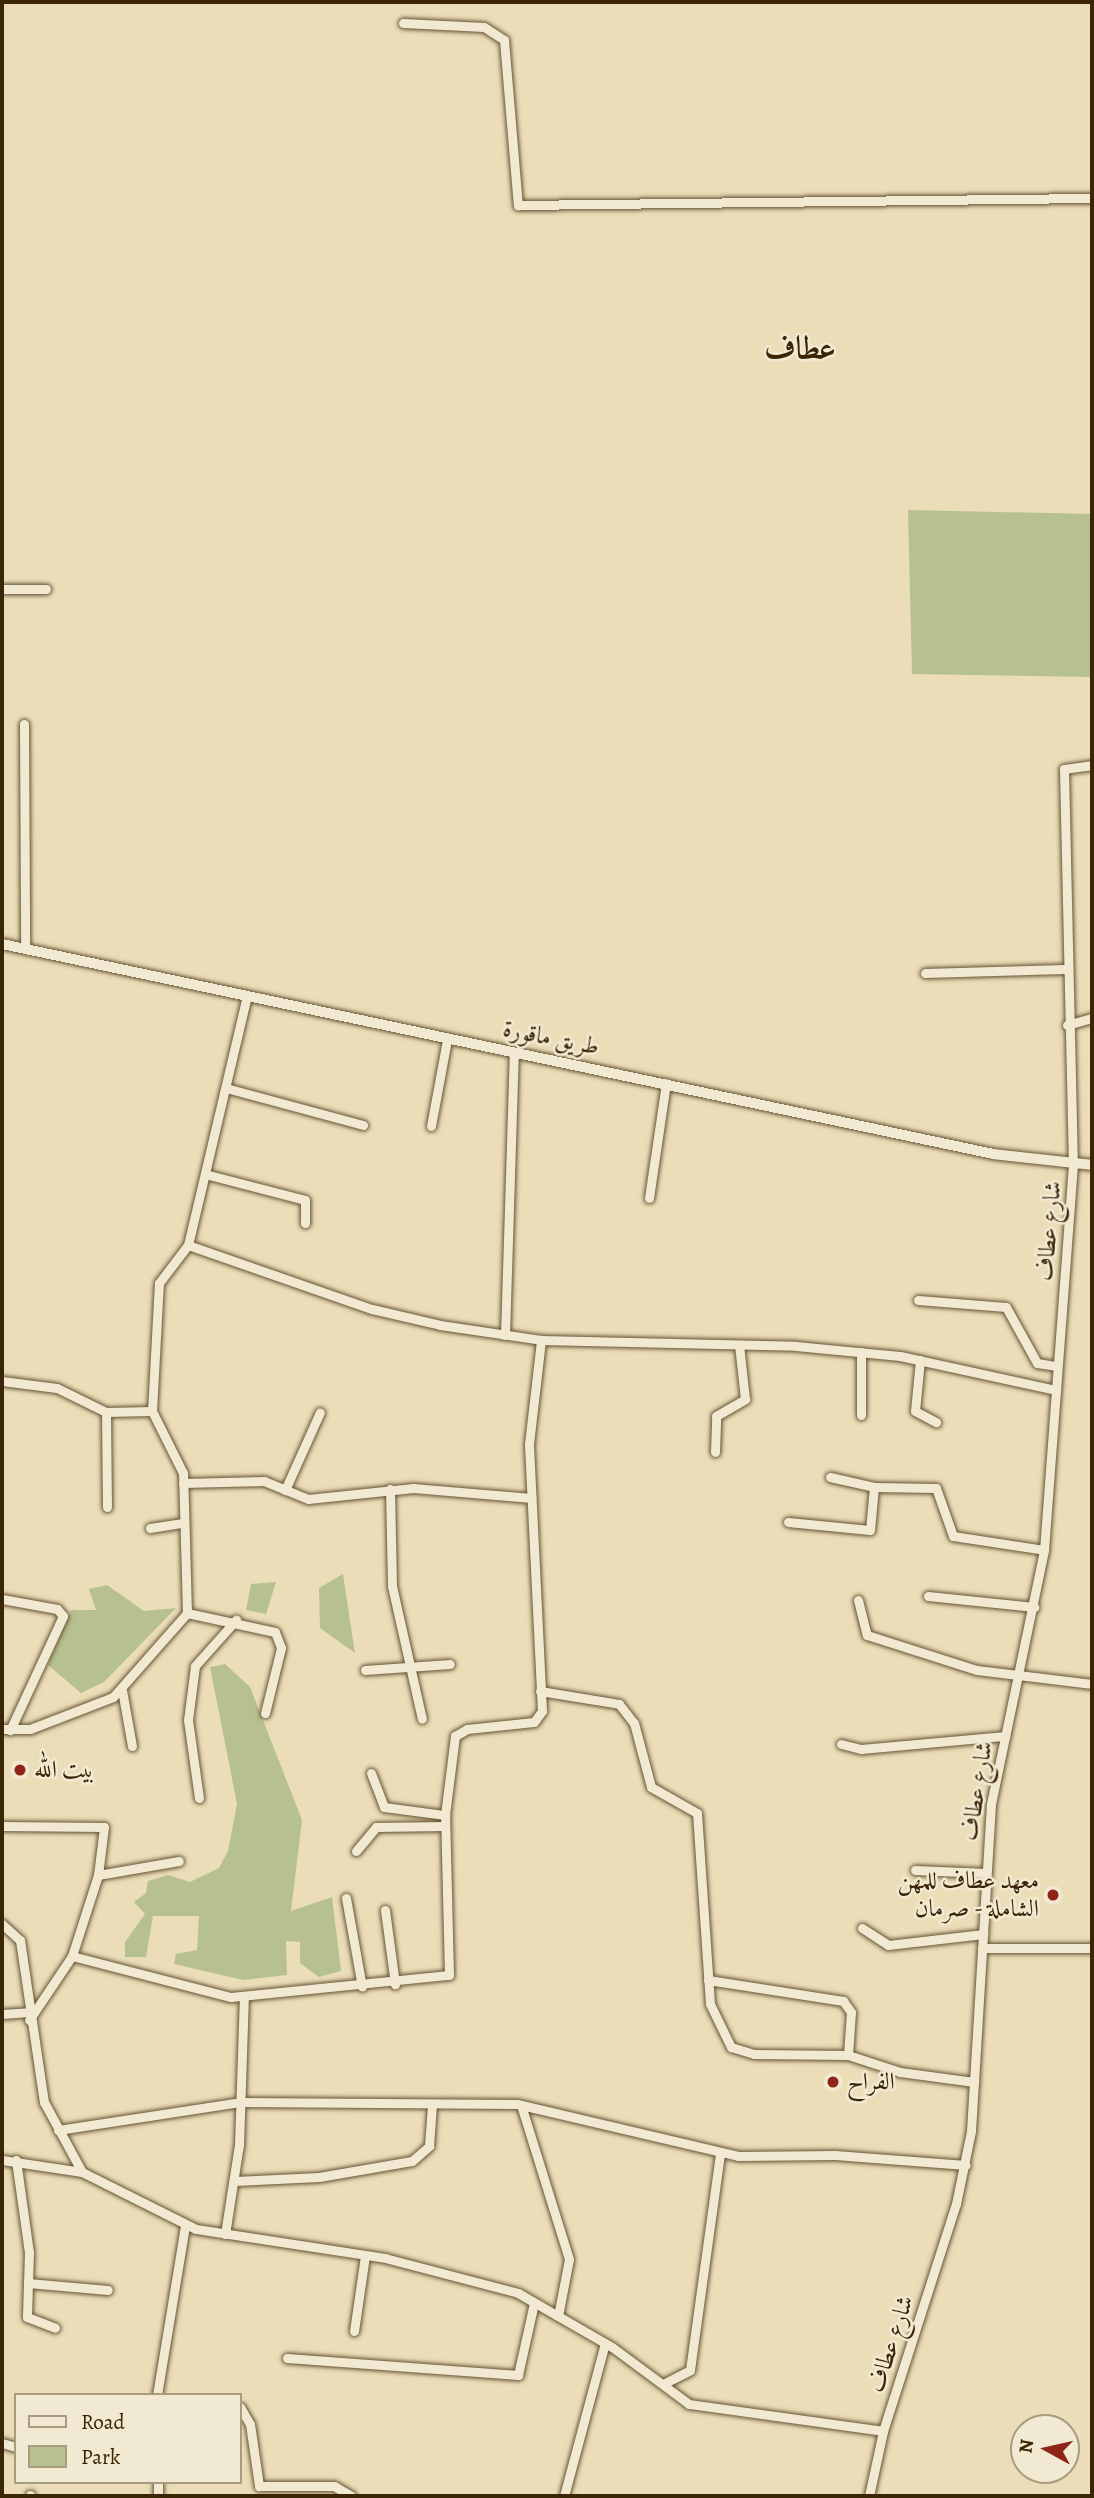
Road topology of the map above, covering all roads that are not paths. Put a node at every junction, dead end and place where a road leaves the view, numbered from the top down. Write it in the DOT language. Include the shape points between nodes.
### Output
graph roads {
  1 [pos="403,23"];
  2 [pos="1092,198"];
  3 [pos="2,589"];
  4 [pos="46,589"];
  5 [pos="24,724"];
  6 [pos="1092,765"];
  7 [pos="2,944"];
  8 [pos="25,949"];
  9 [pos="1065,969"];
  10 [pos="925,973"];
  11 [pos="247,996"];
  12 [pos="1092,1018"];
  13 [pos="1067,1025"];
  14 [pos="447,1040"];
  15 [pos="514,1052"];
  16 [pos="666,1083"];
  17 [pos="226,1088"];
  18 [pos="363,1125"];
  19 [pos="431,1126"];
  20 [pos="1092,1165"];
  21 [pos="1073,1166"];
  22 [pos="205,1174"];
  23 [pos="649,1198"];
  24 [pos="305,1223"];
  25 [pos="188,1245"];
  26 [pos="918,1300"];
  27 [pos="505,1335"];
  28 [pos="541,1340"];
  29 [pos="739,1345"];
  30 [pos="861,1352"];
  31 [pos="920,1360"];
  32 [pos="1057,1366"];
  33 [pos="2,1381"];
  34 [pos="1056,1390"];
  35 [pos="106,1412"];
  36 [pos="152,1412"];
  37 [pos="320,1412"];
  38 [pos="861,1415"];
  39 [pos="936,1422"];
  40 [pos="715,1452"];
  41 [pos="830,1477"];
  42 [pos="183,1483"];
  43 [pos="874,1487"];
  44 [pos="390,1489"];
  45 [pos="285,1490"];
  46 [pos="532,1498"];
  47 [pos="107,1507"];
  48 [pos="788,1522"];
  49 [pos="183,1523"];
  50 [pos="150,1528"];
  51 [pos="1044,1550"];
  52 [pos="928,1596"];
  53 [pos="2,1599"];
  54 [pos="859,1600"];
  55 [pos="1034,1606"];
  56 [pos="187,1613"];
  57 [pos="236,1620"];
  58 [pos="450,1664"];
  59 [pos="408,1668"];
  60 [pos="365,1670"];
  61 [pos="1021,1678"];
  62 [pos="1092,1684"];
  63 [pos="122,1690"];
  64 [pos="540,1691"];
  65 [pos="265,1713"];
  66 [pos="422,1719"];
  67 [pos="6,1729"];
  68 [pos="1005,1736"];
  69 [pos="841,1744"];
  70 [pos="132,1746"];
  71 [pos="371,1773"];
  72 [pos="199,1798"];
  73 [pos="445,1815"];
  74 [pos="2,1826"];
  75 [pos="445,1826"];
  76 [pos="356,1851"];
  77 [pos="179,1861"];
  78 [pos="915,1871"];
  79 [pos="986,1873"];
  80 [pos="98,1875"];
  81 [pos="346,1898"];
  82 [pos="384,1910"];
  83 [pos="2,1924"];
  84 [pos="862,1928"];
  85 [pos="983,1934"];
  86 [pos="982,1948"];
  87 [pos="1092,1948"];
  88 [pos="72,1956"];
  89 [pos="708,1980"];
  90 [pos="395,1984"];
  91 [pos="362,1987"];
  92 [pos="244,1997"];
  93 [pos="2,2014"];
  94 [pos="29,2016"];
  95 [pos="848,2055"];
  96 [pos="975,2082"];
  97 [pos="240,2102"];
  98 [pos="432,2105"];
  99 [pos="521,2105"];
  100 [pos="58,2130"];
  101 [pos="720,2153"];
  102 [pos="2,2160"];
  103 [pos="16,2160"];
  104 [pos="966,2165"];
  105 [pos="82,2172"];
  106 [pos="235,2181"];
  107 [pos="185,2225"];
  108 [pos="225,2234"];
  109 [pos="365,2256"];
  110 [pos="28,2283"];
  111 [pos="108,2290"];
  112 [pos="534,2303"];
  113 [pos="558,2316"];
  114 [pos="55,2328"];
  115 [pos="354,2331"];
  116 [pos="605,2343"];
  117 [pos="287,2358"];
  118 [pos="663,2384"];
  119 [pos="157,2393"];
  120 [pos="242,2410"];
  121 [pos="883,2431"];
  122 [pos="351,2496"];
  123 [pos="564,2496"];
  124 [pos="869,2496"];
  1 -- 2 [label="street" via="484,27 505,40 518,205"];
  3 -- 4 [label="street"];
  5 -- 8 [label="street"];
  6 -- 9 [label="street, شارع عطاف" via="1064,769"];
  7 -- 8 [label="street, طريق ماقورة"];
  8 -- 11 [label="street, طريق ماقورة"];
  9 -- 10 [label="street"];
  9 -- 13 [label="street, شارع عطاف"];
  11 -- 14 [label="street, طريق ماقورة"];
  11 -- 17 [label="street"];
  12 -- 13 [label="street"];
  13 -- 21 [label="street, شارع عطاف"];
  14 -- 15 [label="street, طريق ماقورة"];
  14 -- 19 [label="street"];
  15 -- 16 [label="street, طريق ماقورة"];
  15 -- 27 [label="street"];
  16 -- 21 [label="street, طريق ماقورة"];
  16 -- 23 [label="street"];
  17 -- 18 [label="street"];
  17 -- 22 [label="street"];
  20 -- 21 [label="street, طريق ماقورة"];
  21 -- 32 [label="street, شارع عطاف"];
  22 -- 24 [label="street" via="305,1200"];
  22 -- 25 [label="street"];
  25 -- 27 [label="street" via="372,1309"];
  25 -- 36 [label="street" via="160,1278"];
  26 -- 32 [label="street" via="1006,1307 1037,1363"];
  27 -- 28 [label="street"];
  28 -- 29 [label="street"];
  28 -- 46 [label="street" via="529,1429"];
  29 -- 30 [label="street"];
  29 -- 40 [label="street" via="745,1399 716,1416"];
  30 -- 31 [label="street"];
  30 -- 38 [label="street"];
  31 -- 34 [label="street"];
  31 -- 39 [label="street" via="915,1411"];
  32 -- 34 [label="street, شارع عطاف"];
  33 -- 35 [label="street" via="57,1388"];
  34 -- 51 [label="street, شارع عطاف"];
  35 -- 36 [label="street"];
  35 -- 47 [label="street"];
  36 -- 42 [label="street" via="177,1454"];
  37 -- 45 [label="street"];
  41 -- 43 [label="street"];
  42 -- 45 [label="street" via="264,1481"];
  42 -- 49 [label="street"];
  43 -- 48 [label="street" via="870,1530"];
  43 -- 51 [label="street" via="936,1488 953,1536"];
  44 -- 45 [label="street" via="308,1499"];
  44 -- 46 [label="street"];
  44 -- 59 [label="street" via="392,1586"];
  46 -- 64 [label="street"];
  49 -- 50 [label="street"];
  49 -- 56 [label="street"];
  51 -- 55 [label="street, شارع عطاف"];
  52 -- 55 [label="street"];
  53 -- 67 [label="street" via="60,1610 63,1616"];
  54 -- 61 [label="street" via="867,1635 946,1663"];
  55 -- 61 [label="street, شارع عطاف"];
  56 -- 57 [label="street"];
  56 -- 63 [label="street"];
  57 -- 65 [label="street" via="271,1628 281,1642"];
  57 -- 72 [label="street" via="195,1666 188,1715"];
  58 -- 59 [label="street"];
  59 -- 60 [label="street"];
  59 -- 66 [label="street"];
  61 -- 62 [label="street"];
  61 -- 68 [label="street, شارع عطاف"];
  63 -- 67 [label="street" via="30,1729"];
  63 -- 70 [label="street"];
  64 -- 73 [label="street" via="542,1711 534,1722 467,1729 455,1736"];
  64 -- 89 [label="street" via="619,1704 634,1723 651,1787 697,1813"];
  68 -- 69 [label="street" via="861,1749"];
  68 -- 79 [label="street, شارع عطاف"];
  71 -- 73 [label="street" via="384,1807"];
  73 -- 75 [label="street"];
  74 -- 80 [label="street" via="101,1824"];
  75 -- 76 [label="street" via="376,1827"];
  75 -- 90 [label="street" via="453,1967 441,1979"];
  77 -- 80 [label="street"];
  78 -- 79 [label="street"];
  79 -- 85 [label="street, شارع عطاف"];
  80 -- 88 [label="street"];
  81 -- 91 [label="street"];
  82 -- 90 [label="street"];
  83 -- 94 [label="street" via="20,1940"];
  84 -- 85 [label="street" via="888,1945"];
  85 -- 86 [label="street, شارع عطاف"];
  86 -- 87 [label="street"];
  86 -- 96 [label="street, شارع عطاف"];
  88 -- 92 [label="street"];
  88 -- 94 [label="street"];
  89 -- 95 [label="street" via="713,2017 738,2051"];
  89 -- 95 [label="street" via="843,2001 850,2012"];
  90 -- 91 [label="street"];
  91 -- 92 [label="street"];
  92 -- 97 [label="street"];
  93 -- 94 [label="street"];
  94 -- 100 [label="street" via="39,2085"];
  95 -- 96 [label="street" via="900,2072"];
  96 -- 104 [label="street, شارع عطاف"];
  97 -- 98 [label="street"];
  97 -- 100 [label="street"];
  97 -- 106 [label="street"];
  98 -- 99 [label="street"];
  98 -- 106 [label="street" via="429,2146 412,2161 318,2178"];
  99 -- 101 [label="street"];
  99 -- 113 [label="street" via="569,2259"];
  100 -- 105 [label="street"];
  101 -- 104 [label="street"];
  101 -- 118 [label="street" via="690,2370"];
  102 -- 103 [label="street"];
  103 -- 105 [label="street"];
  103 -- 110 [label="street"];
  104 -- 121 [label="street, شارع عطاف"];
  105 -- 107 [label="street"];
  106 -- 108 [label="street"];
  107 -- 108 [label="street"];
  107 -- 119 [label="street"];
  108 -- 109 [label="street"];
  109 -- 112 [label="street" via="479,2280"];
  109 -- 115 [label="street"];
  110 -- 111 [label="street"];
  110 -- 114 [label="street" via="27,2317"];
  112 -- 113 [label="street"];
  112 -- 117 [label="street" via="518,2375"];
  113 -- 116 [label="street"];
  116 -- 118 [label="street"];
  116 -- 123 [label="street"];
  118 -- 121 [label="street" via="696,2405"];
  120 -- 122 [label="street" via="250,2424 259,2486 334,2486"];
  121 -- 124 [label="street, شارع عطاف"];
}
